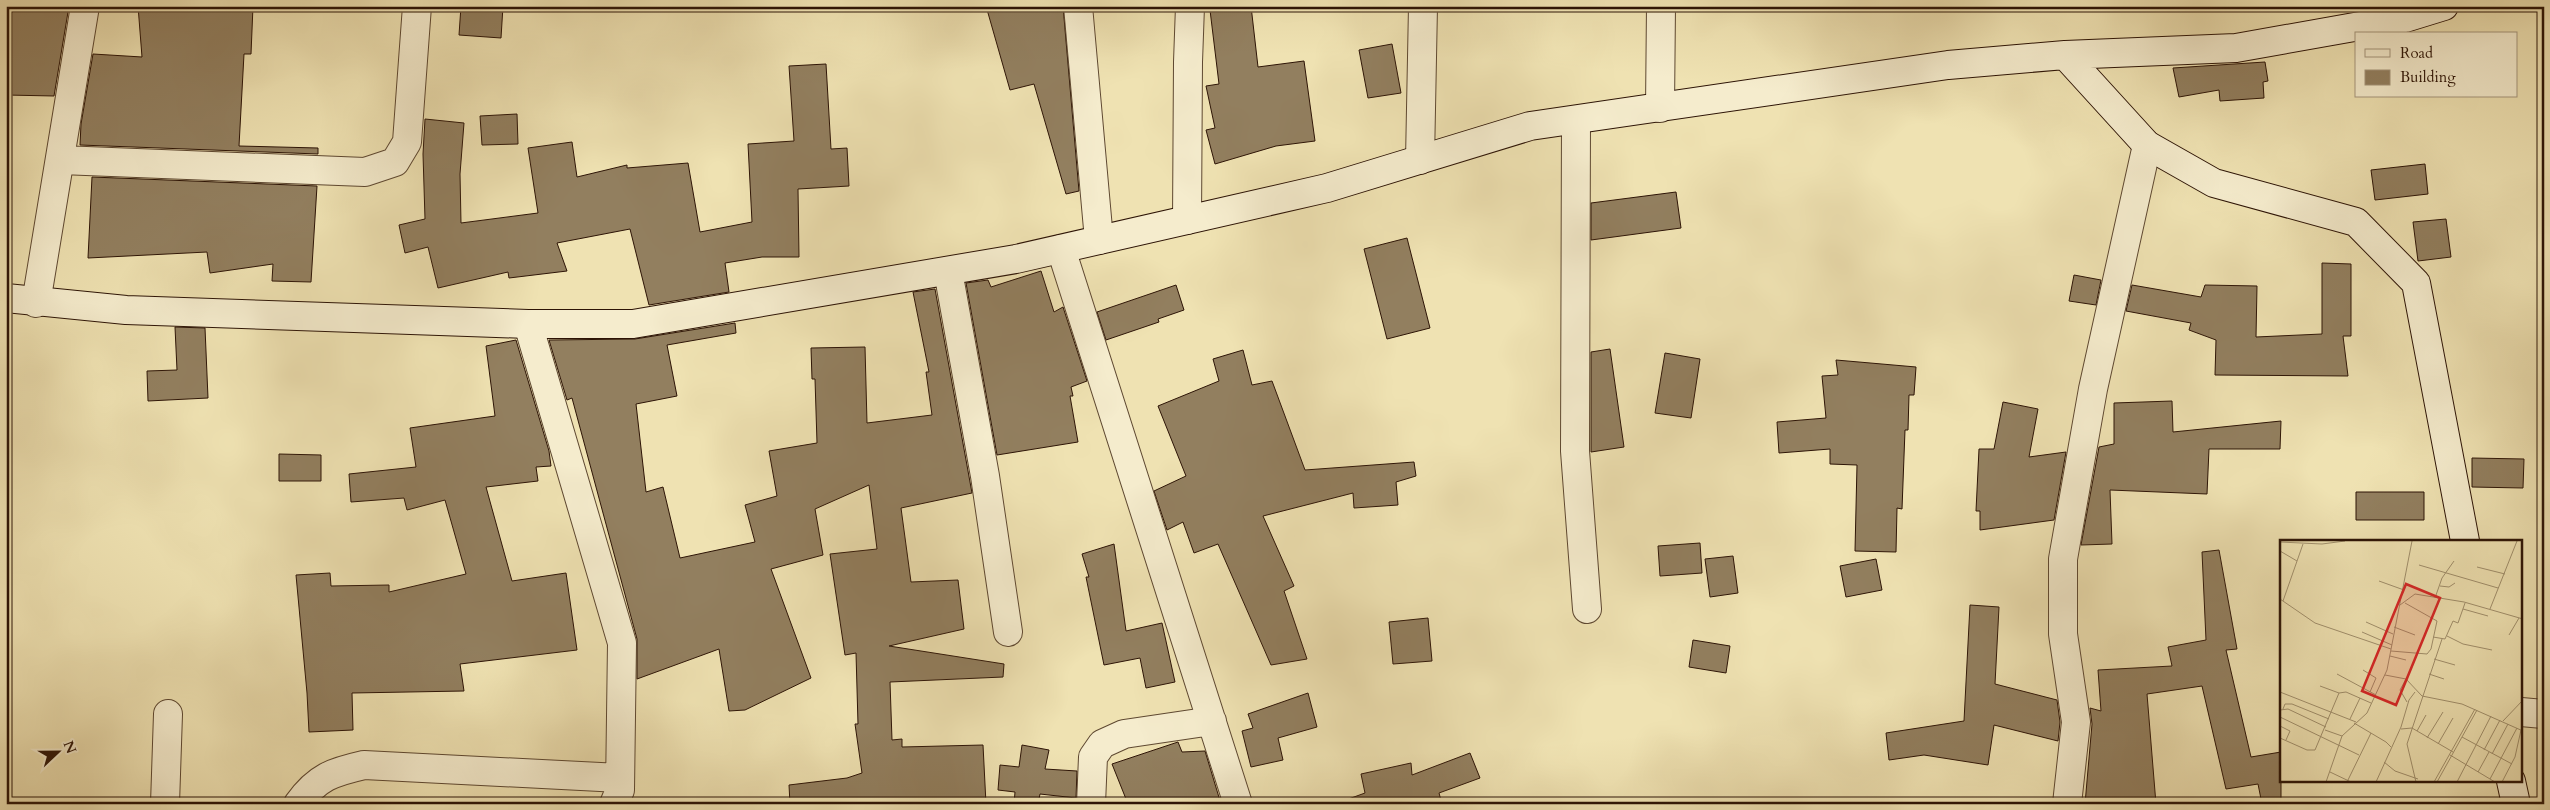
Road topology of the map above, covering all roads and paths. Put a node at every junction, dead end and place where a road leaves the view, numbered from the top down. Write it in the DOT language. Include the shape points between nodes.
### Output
graph roads {
  1 [pos="85,6"];
  2 [pos="417,6"];
  3 [pos="1078,6"];
  4 [pos="1190,6"];
  5 [pos="1423,6"];
  6 [pos="1661,6"];
  7 [pos="2444,6"];
  8 [pos="2405,12"];
  9 [pos="2065,55"];
  10 [pos="1660,108"];
  11 [pos="1576,120"];
  12 [pos="2147,145"];
  13 [pos="61,160"];
  14 [pos="1420,160"];
  15 [pos="1187,220"];
  16 [pos="1098,240"];
  17 [pos="1061,249"];
  18 [pos="948,271"];
  19 [pos="6,298"];
  20 [pos="36,303"];
  21 [pos="528,324"];
  22 [pos="2465,540"];
  23 [pos="1587,609"];
  24 [pos="1008,632"];
  25 [pos="2522,712"];
  26 [pos="168,714"];
  27 [pos="2544,714"];
  28 [pos="1212,721"];
  29 [pos="2511,782"];
  30 [pos="617,791"];
  31 [pos="165,804"];
  32 [pos="298,804"];
  33 [pos="1091,804"];
  34 [pos="1238,804"];
  35 [pos="2067,804"];
  36 [pos="2516,804"];
  1 -- 13 [label="street"];
  2 -- 13 [label="street" via="406,142 395,162 365,172"];
  3 -- 16 [label="street"];
  4 -- 15 [label="street"];
  5 -- 14 [label="street"];
  6 -- 10 [label="street"];
  7 -- 8 [label="street"];
  8 -- 9 [label="street" via="2236,48"];
  9 -- 10 [label="street" via="1948,65"];
  9 -- 12 [label="street"];
  10 -- 11 [label="street"];
  11 -- 14 [label="street" via="1530,126"];
  11 -- 23 [label="street" via="1575,450"];
  12 -- 22 [label="street" via="2214,183 2356,222 2416,284"];
  12 -- 35 [label="street" via="2093,389 2064,559 2063,634 2076,722"];
  13 -- 20 [label="street"];
  14 -- 15 [label="street" via="1328,188"];
  15 -- 16 [label="street"];
  16 -- 17 [label="street"];
  17 -- 18 [label="street"];
  17 -- 28 [label="street"];
  18 -- 21 [label="street" via="633,324"];
  18 -- 24 [label="street" via="985,476"];
  19 -- 20 [label="street"];
  20 -- 21 [label="street" via="126,310"];
  21 -- 30 [label="street" via="622,643"];
  25 -- 27 [label="street"];
  26 -- 31 [label="street"];
  28 -- 33 [label="street" via="1124,734 1102,744 1093,757"];
  28 -- 34 [label="street"];
  29 -- 36 [label="street"];
  30 -- 32 [label="street" via="364,765 334,772 310,787"];
}
